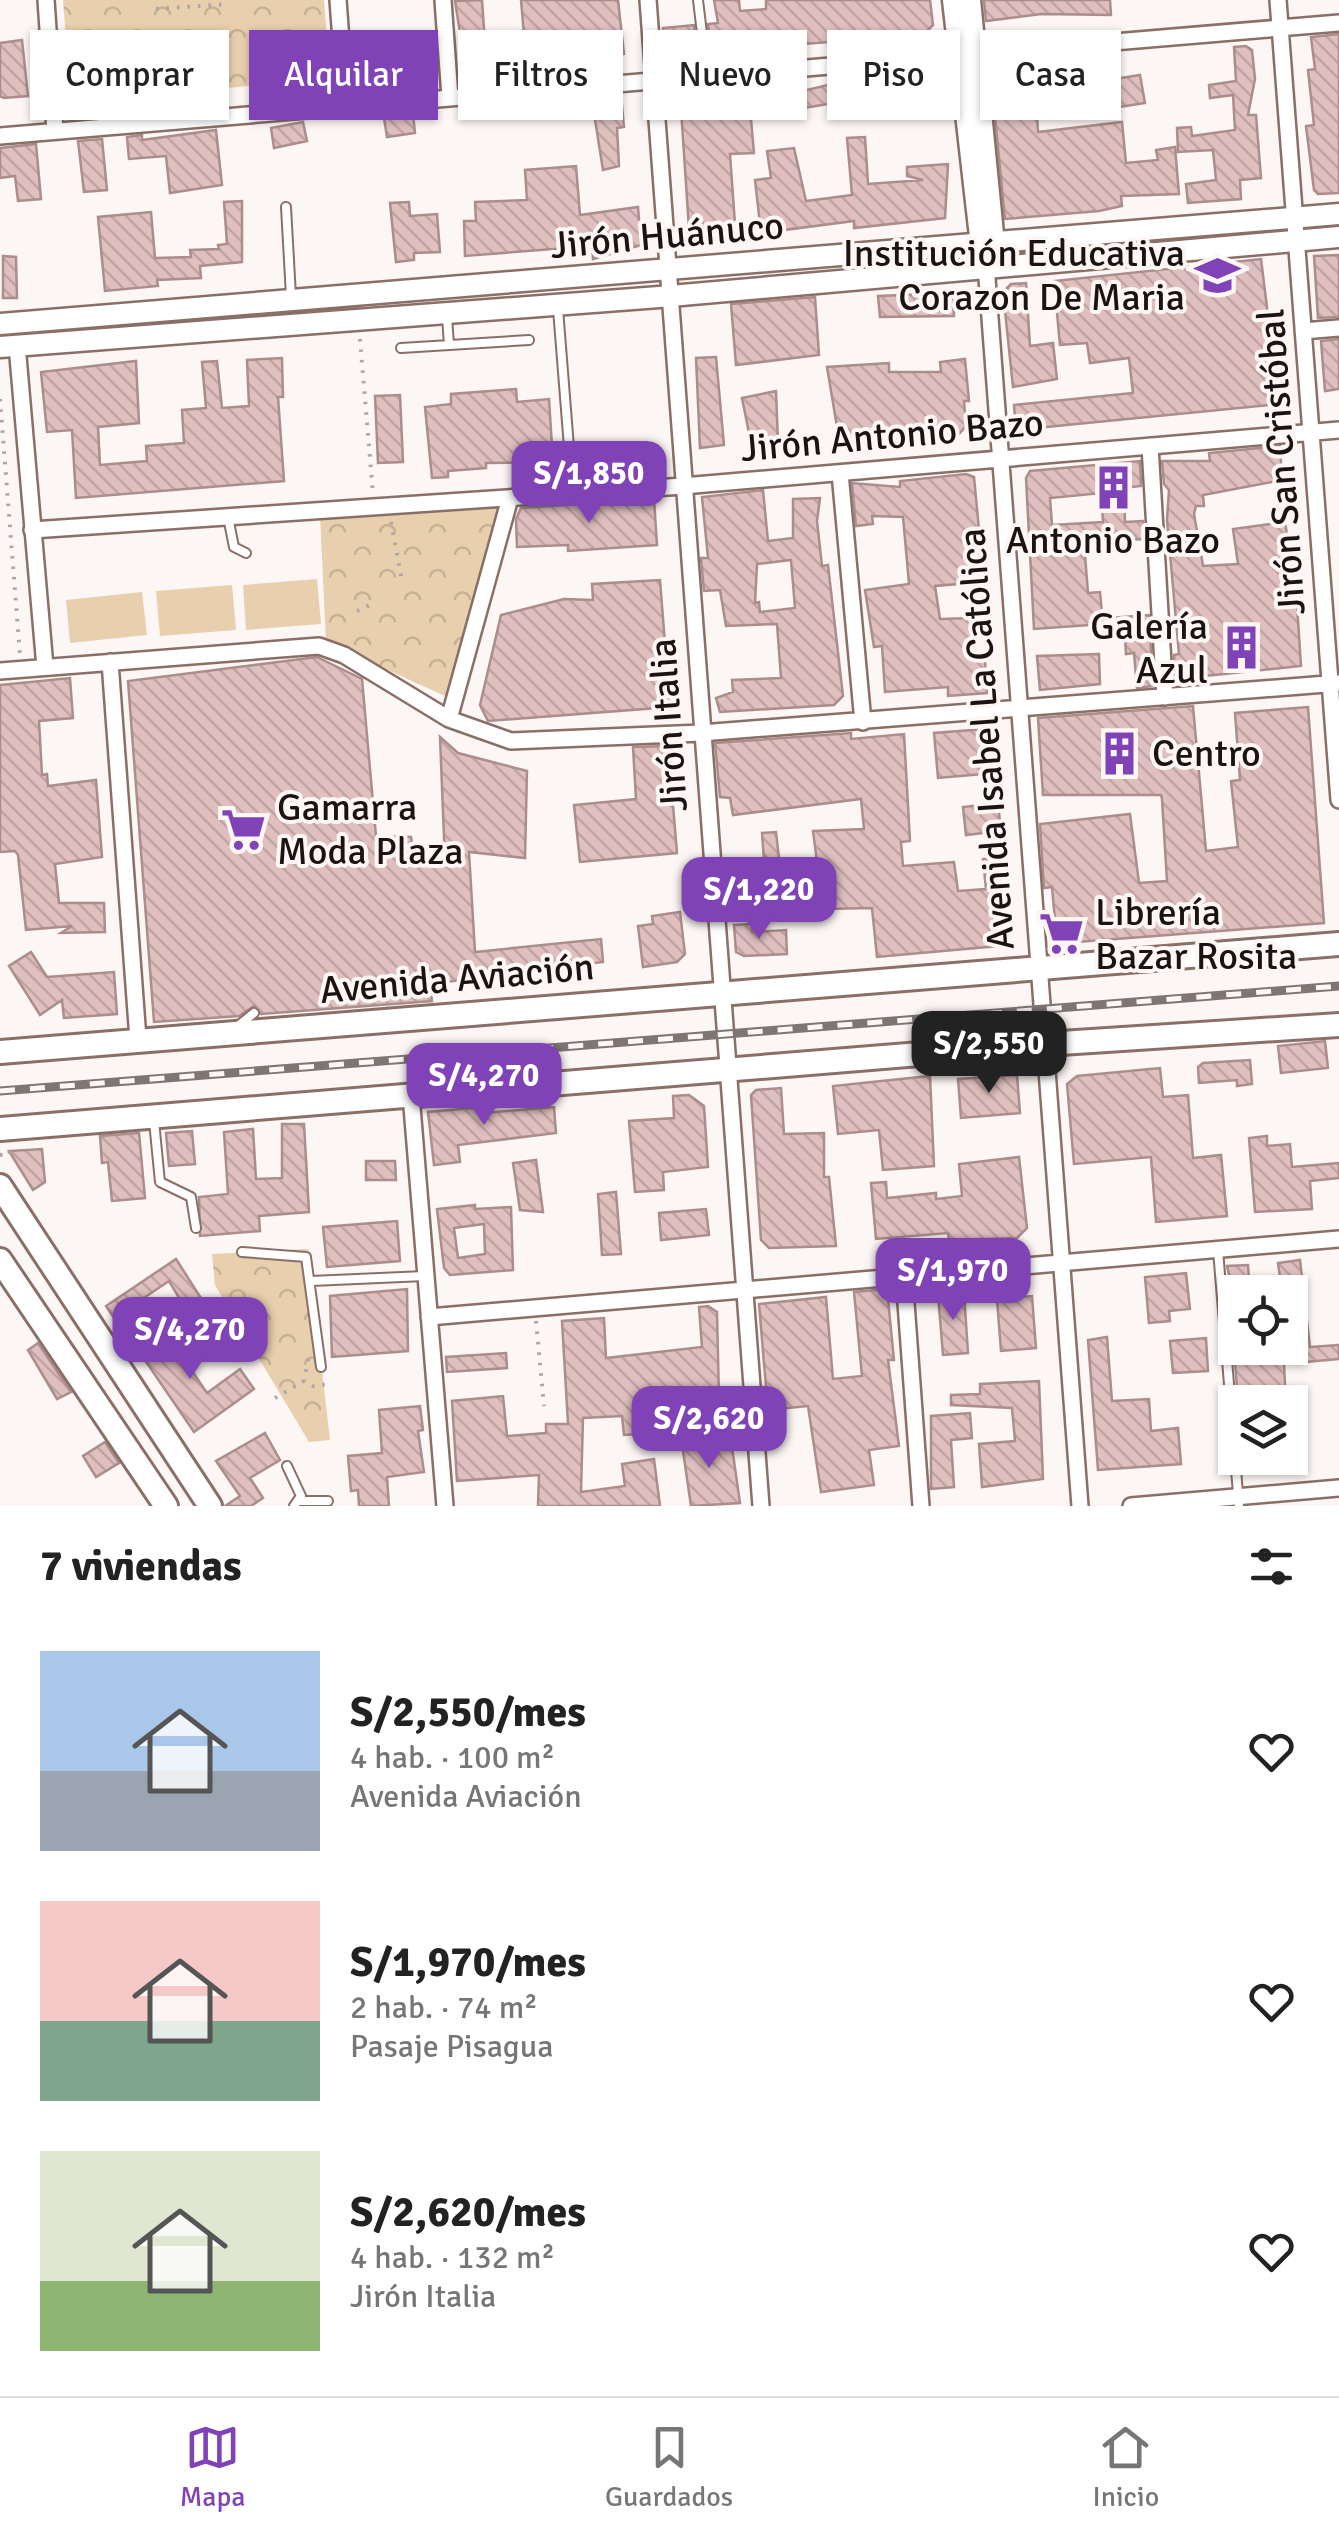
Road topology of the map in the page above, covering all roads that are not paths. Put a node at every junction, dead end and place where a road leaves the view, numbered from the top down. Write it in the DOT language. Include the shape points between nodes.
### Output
graph roads {
  1 [pos="46,0"];
  2 [pos="338,0"];
  3 [pos="442,0"];
  4 [pos="648,0"];
  5 [pos="698,0"];
  6 [pos="954,0"];
  7 [pos="970,0"];
  8 [pos="1278,0"];
  9 [pos="1339,23"];
  10 [pos="1280,28"];
  11 [pos="340,30"];
  12 [pos="650,30"];
  13 [pos="702,30"];
  14 [pos="967,54"];
  15 [pos="807,68"];
  16 [pos="643,82"];
  17 [pos="450,98"];
  18 [pos="438,99"];
  19 [pos="249,115"];
  20 [pos="657,120"];
  21 [pos="55,131"];
  22 [pos="0,136"];
  23 [pos="286,207"];
  24 [pos="1339,214"];
  25 [pos="1295,218"];
  26 [pos="1339,237"];
  27 [pos="1296,241"];
  28 [pos="986,251"];
  29 [pos="669,270"];
  30 [pos="509,283"];
  31 [pos="671,296"];
  32 [pos="292,301"];
  33 [pos="558,304"];
  34 [pos="510,308"];
  35 [pos="446,313"];
  36 [pos="0,324"];
  37 [pos="1339,328"];
  38 [pos="1303,330"];
  39 [pos="529,340"];
  40 [pos="449,345"];
  41 [pos="9,346"];
  42 [pos="401,348"];
  43 [pos="1339,430"];
  44 [pos="1311,432"];
  45 [pos="1150,446"];
  46 [pos="1000,458"];
  47 [pos="570,460"];
  48 [pos="840,473"];
  49 [pos="683,486"];
  50 [pos="510,498"];
  51 [pos="228,517"];
  52 [pos="32,530"];
  53 [pos="246,553"];
  54 [pos="110,662"];
  55 [pos="45,668"];
  56 [pos="0,671"];
  57 [pos="1334,683"];
  58 [pos="1165,696"];
  59 [pos="1019,708"];
  60 [pos="449,719"];
  61 [pos="863,722"];
  62 [pos="701,733"];
  63 [pos="1339,800"];
  64 [pos="1339,944"];
  65 [pos="1039,970"];
  66 [pos="719,992"];
  67 [pos="254,1013"];
  68 [pos="1339,1026"];
  69 [pos="233,1031"];
  70 [pos="138,1038"];
  71 [pos="1046,1044"];
  72 [pos="0,1052"];
  73 [pos="726,1071"];
  74 [pos="412,1095"];
  75 [pos="154,1116"];
  76 [pos="0,1129"];
  77 [pos="0,1186"];
  78 [pos="196,1228"];
  79 [pos="1339,1239"];
  80 [pos="1218,1250"];
  81 [pos="242,1252"];
  82 [pos="0,1260"];
  83 [pos="1062,1263"];
  84 [pos="426,1276"];
  85 [pos="904,1276"];
  86 [pos="311,1282"];
  87 [pos="744,1290"];
  88 [pos="428,1317"];
  89 [pos="321,1367"];
  90 [pos="286,1466"];
  91 [pos="1339,1488"];
  92 [pos="328,1501"];
  93 [pos="1238,1501"];
  94 [pos="297,1503"];
  95 [pos="166,1506"];
  96 [pos="210,1506"];
  97 [pos="445,1506"];
  98 [pos="761,1506"];
  99 [pos="922,1506"];
  100 [pos="1080,1506"];
  101 [pos="1131,1506"];
  1 -- 21 [label="street"];
  2 -- 11 [label="street"];
  3 -- 17 [label="street"];
  4 -- 12 [label="street, Jirón Italia"];
  5 -- 13 [label="lane"];
  6 -- 14 [label="street, Avenida Isabel La Católica"];
  7 -- 14 [label="street, Avenida Isabel La Católica"];
  8 -- 10 [label="street, Jirón San Cristóbal"];
  9 -- 10 [label="street"];
  10 -- 14 [label="street"];
  10 -- 25 [label="street, Jirón San Cristóbal"];
  14 -- 15 [label="street"];
  14 -- 28 [label="street, Avenida Isabel La Católica"];
  16 -- 17 [label="street"];
  17 -- 18 [label="street"];
  19 -- 21 [label="street"];
  20 -- 29 [label="street, Jirón Italia"];
  21 -- 22 [label="street"];
  23 -- 32 [label="lane"];
  24 -- 25 [label="street, Jirón Huánuco"];
  25 -- 27 [label="street, Jirón San Cristóbal"];
  25 -- 28 [label="street, Jirón Huánuco"];
  26 -- 27 [label="street, Jirón Huánuco"];
  27 -- 28 [label="street, Jirón Huánuco"];
  27 -- 38 [label="street, Jirón San Cristóbal"];
  28 -- 29 [label="street, Jirón Huánuco"];
  28 -- 31 [label="street, Jirón Huánuco"];
  28 -- 46 [label="street, Avenida Isabel La Católica"];
  29 -- 30 [label="street, Jirón Huánuco"];
  29 -- 31 [label="street, Jirón Italia"];
  30 -- 32 [label="street, Jirón Huánuco"];
  30 -- 34 [label="street"];
  31 -- 33 [label="street, Jirón Huánuco"];
  31 -- 49 [label="street, Jirón Italia"];
  32 -- 36 [label="street, Jirón Huánuco"];
  33 -- 34 [label="street, Jirón Huánuco"];
  33 -- 47 [label="lane"];
  34 -- 35 [label="street, Jirón Huánuco"];
  35 -- 40 [label="lane"];
  35 -- 41 [label="street, Jirón Huánuco"];
  37 -- 38 [label="street"];
  38 -- 44 [label="street, Jirón San Cristóbal"];
  39 -- 40 [label="lane"];
  40 -- 42 [label="lane"];
  41 -- 52 [label="street"];
  43 -- 44 [label="street, Jirón Antonio Bazo"];
  44 -- 45 [label="street, Jirón Antonio Bazo"];
  44 -- 57 [label="street, Jirón San Cristóbal"];
  45 -- 46 [label="street, Jirón Antonio Bazo"];
  45 -- 58 [label="street"];
  46 -- 48 [label="street, Jirón Antonio Bazo"];
  46 -- 59 [label="street, Avenida Isabel La Católica"];
  48 -- 49 [label="street, Jirón Antonio Bazo"];
  48 -- 61 [label="street"];
  49 -- 50 [label="street, Jirón Antonio Bazo"];
  49 -- 62 [label="street, Jirón Italia"];
  50 -- 51 [label="street, Jirón Antonio Bazo"];
  50 -- 60 [label="street"];
  51 -- 52 [label="street, Jirón Antonio Bazo"];
  51 -- 53 [label="lane" via="234,547"];
  52 -- 55 [label="street"];
  54 -- 55 [label="street"];
  54 -- 60 [label="street" via="319,646"];
  54 -- 70 [label="street"];
  55 -- 56 [label="street"];
  57 -- 58 [label="street"];
  57 -- 63 [label="street, Jirón San Cristóbal"];
  58 -- 59 [label="street"];
  59 -- 61 [label="street"];
  59 -- 65 [label="street, Avenida Isabel La Católica"];
  60 -- 62 [label="street" via="511,741"];
  61 -- 62 [label="street"];
  62 -- 66 [label="street, Jirón Italia"];
  64 -- 65 [label="main road, Avenida Aviación"];
  65 -- 66 [label="main road, Avenida Aviación"];
  65 -- 71 [label="street, Avenida Isabel La Católica"];
  66 -- 69 [label="main road, Avenida Aviación" via="411,1009"];
  66 -- 73 [label="street, Jirón Italia"];
  67 -- 69 [label="lane"];
  68 -- 71 [label="main road"];
  69 -- 70 [label="main road, Avenida Aviación"];
  70 -- 72 [label="main road, Avenida Aviación"];
  71 -- 73 [label="main road"];
  71 -- 83 [label="street, Avenida Isabel La Católica"];
  73 -- 74 [label="main road"];
  73 -- 87 [label="street, Jirón Italia"];
  74 -- 75 [label="main road"];
  74 -- 84 [label="street"];
  75 -- 76 [label="main road"];
  75 -- 78 [label="lane" via="160,1182 190,1196"];
  77 -- 96 [label="main road"];
  79 -- 80 [label="street"];
  80 -- 83 [label="street"];
  80 -- 93 [label="lane"];
  81 -- 86 [label="lane" via="301,1253"];
  82 -- 95 [label="main road"];
  83 -- 85 [label="street"];
  83 -- 100 [label="street, Avenida Isabel La Católica"];
  84 -- 86 [label="lane"];
  84 -- 88 [label="street"];
  85 -- 87 [label="street"];
  85 -- 99 [label="street"];
  86 -- 89 [label="lane"];
  87 -- 88 [label="street"];
  87 -- 98 [label="street, Jirón Italia"];
  88 -- 97 [label="street"];
  90 -- 94 [label="lane"];
  91 -- 93 [label="street"];
  92 -- 94 [label="lane"];
  93 -- 101 [label="street"];
}
